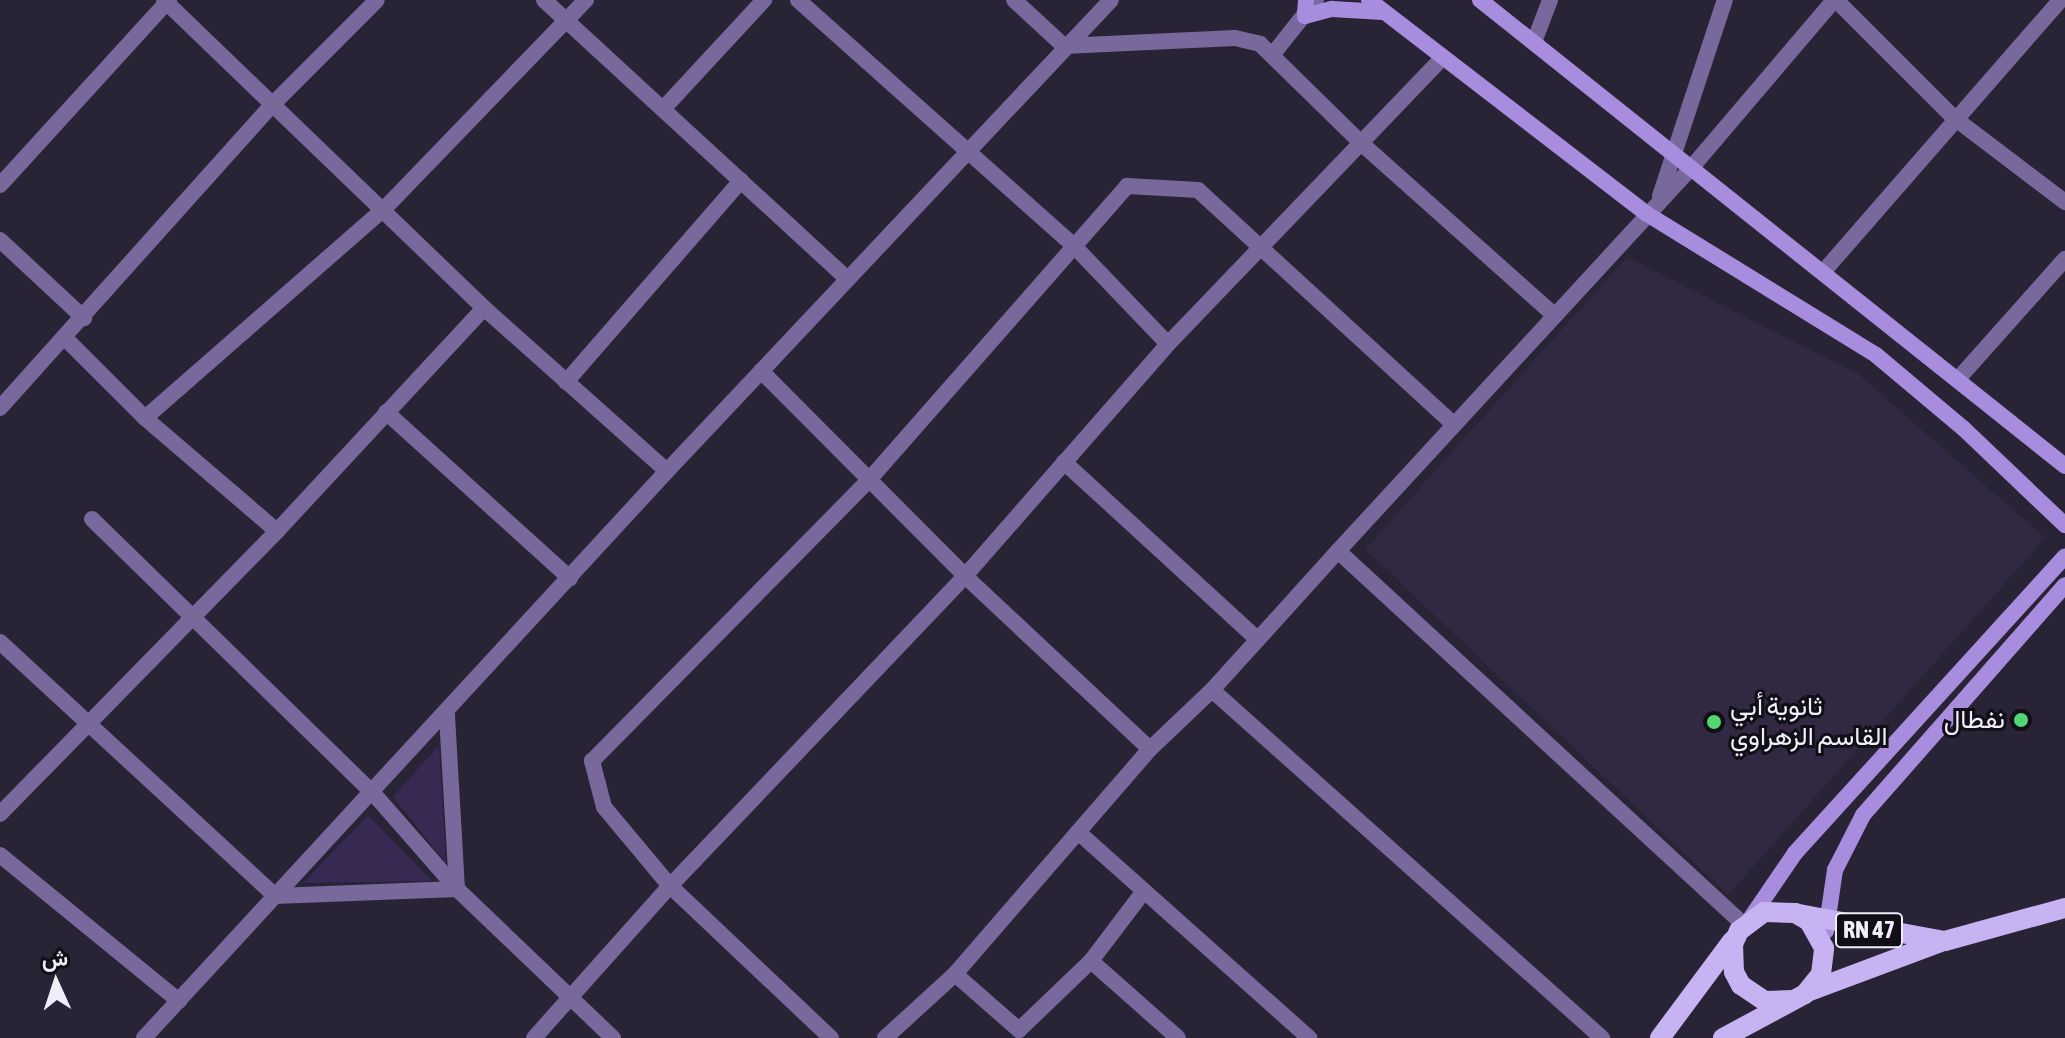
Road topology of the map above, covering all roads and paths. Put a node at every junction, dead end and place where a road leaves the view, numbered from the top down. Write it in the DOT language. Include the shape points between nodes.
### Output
graph roads {
  1 [pos="377,0"];
  2 [pos="544,0"];
  3 [pos="586,0"];
  4 [pos="764,0"];
  5 [pos="798,0"];
  6 [pos="1014,0"];
  7 [pos="1111,0"];
  8 [pos="1316,0"];
  9 [pos="1369,0"];
  10 [pos="1480,0"];
  11 [pos="1550,0"];
  12 [pos="1725,0"];
  13 [pos="1835,0"];
  14 [pos="2060,0"];
  15 [pos="167,1"];
  16 [pos="1306,8"];
  17 [pos="1386,13"];
  18 [pos="569,23"];
  19 [pos="1534,42"];
  20 [pos="1064,46"];
  21 [pos="1273,54"];
  22 [pos="1443,57"];
  23 [pos="272,105"];
  24 [pos="663,109"];
  25 [pos="1953,117"];
  26 [pos="1361,143"];
  27 [pos="964,153"];
  28 [pos="1675,154"];
  29 [pos="1692,167"];
  30 [pos="741,181"];
  31 [pos="0,185"];
  32 [pos="2065,202"];
  33 [pos="1653,208"];
  34 [pos="384,209"];
  35 [pos="0,240"];
  36 [pos="1075,247"];
  37 [pos="1259,248"];
  38 [pos="2065,259"];
  39 [pos="1824,271"];
  40 [pos="847,279"];
  41 [pos="484,308"];
  42 [pos="1554,315"];
  43 [pos="84,318"];
  44 [pos="65,338"];
  45 [pos="1168,344"];
  46 [pos="761,371"];
  47 [pos="1958,379"];
  48 [pos="566,382"];
  49 [pos="0,408"];
  50 [pos="386,412"];
  51 [pos="145,418"];
  52 [pos="1452,423"];
  53 [pos="1064,462"];
  54 [pos="2065,466"];
  55 [pos="667,471"];
  56 [pos="868,481"];
  57 [pos="92,519"];
  58 [pos="2065,525"];
  59 [pos="277,531"];
  60 [pos="1338,551"];
  61 [pos="2065,556"];
  62 [pos="965,576"];
  63 [pos="570,578"];
  64 [pos="2065,585"];
  65 [pos="193,617"];
  66 [pos="1257,639"];
  67 [pos="0,642"];
  68 [pos="1212,690"];
  69 [pos="447,714"];
  70 [pos="89,724"];
  71 [pos="1150,749"];
  72 [pos="373,793"];
  73 [pos="0,814"];
  74 [pos="1078,832"];
  75 [pos="0,855"];
  76 [pos="670,886"];
  77 [pos="457,889"];
  78 [pos="1144,891"];
  79 [pos="275,896"];
  80 [pos="2065,908"];
  81 [pos="1795,913"];
  82 [pos="1827,921"];
  83 [pos="1744,925"];
  84 [pos="1945,941"];
  85 [pos="1824,948"];
  86 [pos="1091,961"];
  87 [pos="955,974"];
  88 [pos="571,997"];
  89 [pos="1799,997"];
  90 [pos="179,1001"];
  91 [pos="144,1038"];
  92 [pos="534,1038"];
  93 [pos="613,1038"];
  94 [pos="831,1038"];
  95 [pos="885,1038"];
  96 [pos="1178,1038"];
  97 [pos="1309,1038"];
  98 [pos="1602,1038"];
  99 [pos="1660,1038"];
  100 [pos="1723,1038"];
  1 -- 23 [label="street"];
  2 -- 18 [label="street"];
  3 -- 18 [label="street"];
  4 -- 24 [label="street"];
  5 -- 27 [label="street"];
  6 -- 20 [label="street"];
  7 -- 20 [label="street"];
  8 -- 16 [label="street"];
  9 -- 17 [label="street"];
  10 -- 19 [label="street"];
  11 -- 19 [label="street"];
  12 -- 28 [label="street"];
  13 -- 25 [label="street"];
  13 -- 29 [label="street"];
  14 -- 25 [label="street"];
  15 -- 23 [label="street"];
  15 -- 31 [label="street"];
  16 -- 17 [label="street"];
  16 -- 21 [label="street"];
  17 -- 22 [label="street"];
  18 -- 24 [label="street"];
  18 -- 34 [label="street"];
  19 -- 28 [label="street"];
  20 -- 21 [label="street" via="1235,38 1260,44"];
  20 -- 27 [label="street"];
  21 -- 26 [label="street"];
  22 -- 26 [label="street"];
  22 -- 33 [label="street"];
  23 -- 34 [label="street"];
  23 -- 43 [label="street"];
  24 -- 30 [label="street"];
  25 -- 32 [label="street"];
  25 -- 39 [label="street"];
  26 -- 37 [label="street"];
  26 -- 42 [label="street"];
  27 -- 36 [label="street"];
  27 -- 40 [label="street"];
  28 -- 29 [label="street"];
  28 -- 33 [label="street"];
  29 -- 33 [label="street"];
  29 -- 39 [label="street"];
  30 -- 40 [label="street"];
  30 -- 48 [label="street"];
  33 -- 42 [label="street"];
  33 -- 58 [label="street" via="1876,355"];
  34 -- 41 [label="street"];
  34 -- 51 [label="street"];
  35 -- 43 [label="street"];
  36 -- 37 [label="street" via="1127,186 1198,190"];
  36 -- 45 [label="street"];
  36 -- 56 [label="street"];
  37 -- 45 [label="street"];
  37 -- 52 [label="street"];
  38 -- 47 [label="street"];
  39 -- 47 [label="street"];
  40 -- 46 [label="street"];
  41 -- 48 [label="street"];
  41 -- 50 [label="street"];
  42 -- 52 [label="street"];
  43 -- 44 [label="street"];
  44 -- 49 [label="street"];
  44 -- 51 [label="street"];
  45 -- 53 [label="street"];
  46 -- 55 [label="street"];
  46 -- 56 [label="street"];
  47 -- 54 [label="street"];
  48 -- 55 [label="street"];
  50 -- 59 [label="street"];
  50 -- 63 [label="street"];
  51 -- 59 [label="street"];
  52 -- 60 [label="street"];
  53 -- 62 [label="street"];
  53 -- 66 [label="street"];
  55 -- 63 [label="street"];
  56 -- 62 [label="street"];
  56 -- 76 [label="street" via="592,761 604,807"];
  57 -- 65 [label="street"];
  59 -- 65 [label="street"];
  60 -- 66 [label="street"];
  60 -- 83 [label="street"];
  61 -- 83 [label="street" via="1795,853"];
  62 -- 71 [label="street"];
  62 -- 76 [label="street"];
  63 -- 69 [label="street"];
  64 -- 82 [label="street" via="1863,815 1835,870"];
  65 -- 70 [label="street"];
  65 -- 72 [label="street"];
  66 -- 68 [label="street"];
  67 -- 70 [label="street"];
  68 -- 71 [label="street"];
  68 -- 98 [label="street"];
  69 -- 72 [label="street"];
  69 -- 77 [label="street"];
  70 -- 73 [label="street"];
  70 -- 79 [label="street"];
  71 -- 74 [label="street"];
  72 -- 77 [label="street"];
  72 -- 79 [label="street"];
  74 -- 78 [label="street"];
  74 -- 87 [label="street"];
  75 -- 90 [label="street"];
  76 -- 88 [label="street"];
  76 -- 94 [label="street"];
  77 -- 79 [label="street"];
  77 -- 88 [label="street"];
  78 -- 86 [label="street"];
  78 -- 97 [label="street"];
  79 -- 90 [label="street"];
  80 -- 84 [label="main road, RN 47"];
  81 -- 82 [label="main road, RN 47"];
  81 -- 83 [label="main road" via="1771,911"];
  81 -- 85 [label="main road" via="1809,921"];
  82 -- 84 [label="main road, RN 47"];
  82 -- 85 [label="street"];
  83 -- 89 [label="main road" via="1731,958 1741,985 1765,1001"];
  83 -- 99 [label="main road"];
  84 -- 89 [label="main road"];
  85 -- 89 [label="main road" via="1821,974"];
  86 -- 87 [label="street" via="1019,1030"];
  86 -- 96 [label="street"];
  87 -- 95 [label="street"];
  88 -- 92 [label="street"];
  88 -- 93 [label="street"];
  89 -- 100 [label="main road"];
  90 -- 91 [label="street"];
}
